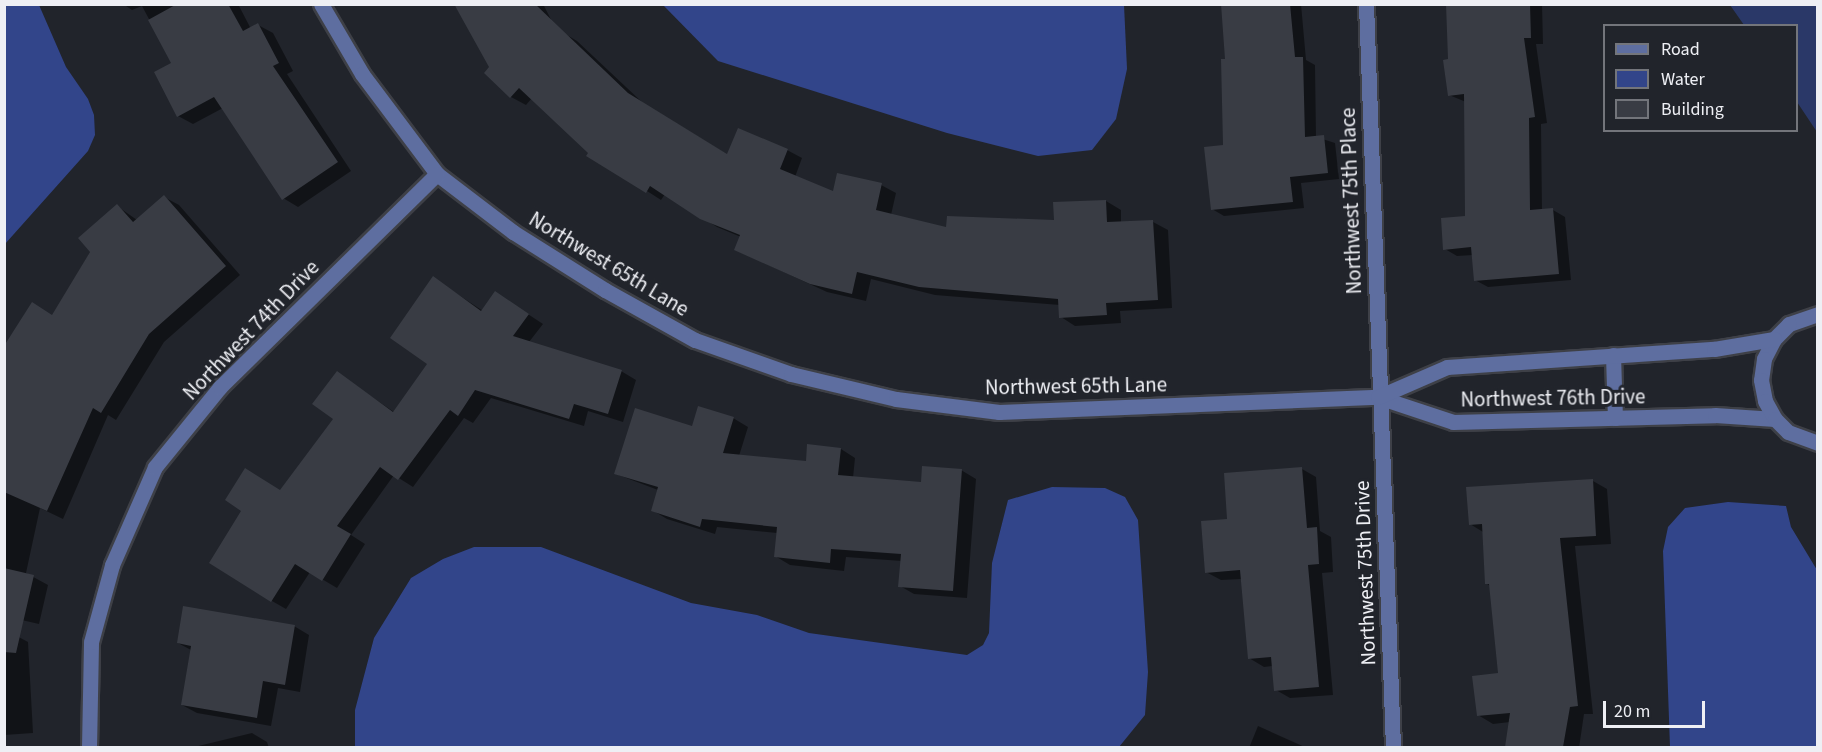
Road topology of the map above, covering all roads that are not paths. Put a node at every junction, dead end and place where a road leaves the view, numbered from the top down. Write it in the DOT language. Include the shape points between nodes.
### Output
graph roads {
  1 [pos="321,4"];
  2 [pos="1366,4"];
  3 [pos="437,174"];
  4 [pos="1818,314"];
  5 [pos="1774,339"];
  6 [pos="1613,356"];
  7 [pos="1378,397"];
  8 [pos="1615,418"];
  9 [pos="1775,419"];
  10 [pos="1818,443"];
  11 [pos="88,747"];
  12 [pos="1393,747"];
  1 -- 3 [label="street, Northwest 65th Lane" via="362,74"];
  2 -- 7 [label="street, Northwest 75th Place"];
  3 -- 7 [label="street, Northwest 65th Lane" via="513,232 695,340 803,377 896,399 999,412"];
  3 -- 11 [label="street, Northwest 74th Drive" via="220,387 155,467 112,565 91,642"];
  4 -- 5 [label="street" via="1789,324"];
  5 -- 6 [label="street, Northwest 76th Drive" via="1714,349"];
  5 -- 9 [label="street" via="1764,358 1761,380 1765,401"];
  6 -- 7 [label="street, Northwest 76th Drive" via="1447,367"];
  6 -- 8 [label="street"];
  7 -- 8 [label="street, Northwest 76th Drive" via="1453,422"];
  7 -- 12 [label="street, Northwest 75th Drive"];
  8 -- 9 [label="street, Northwest 76th Drive" via="1716,415"];
  9 -- 10 [label="street" via="1788,432"];
}
